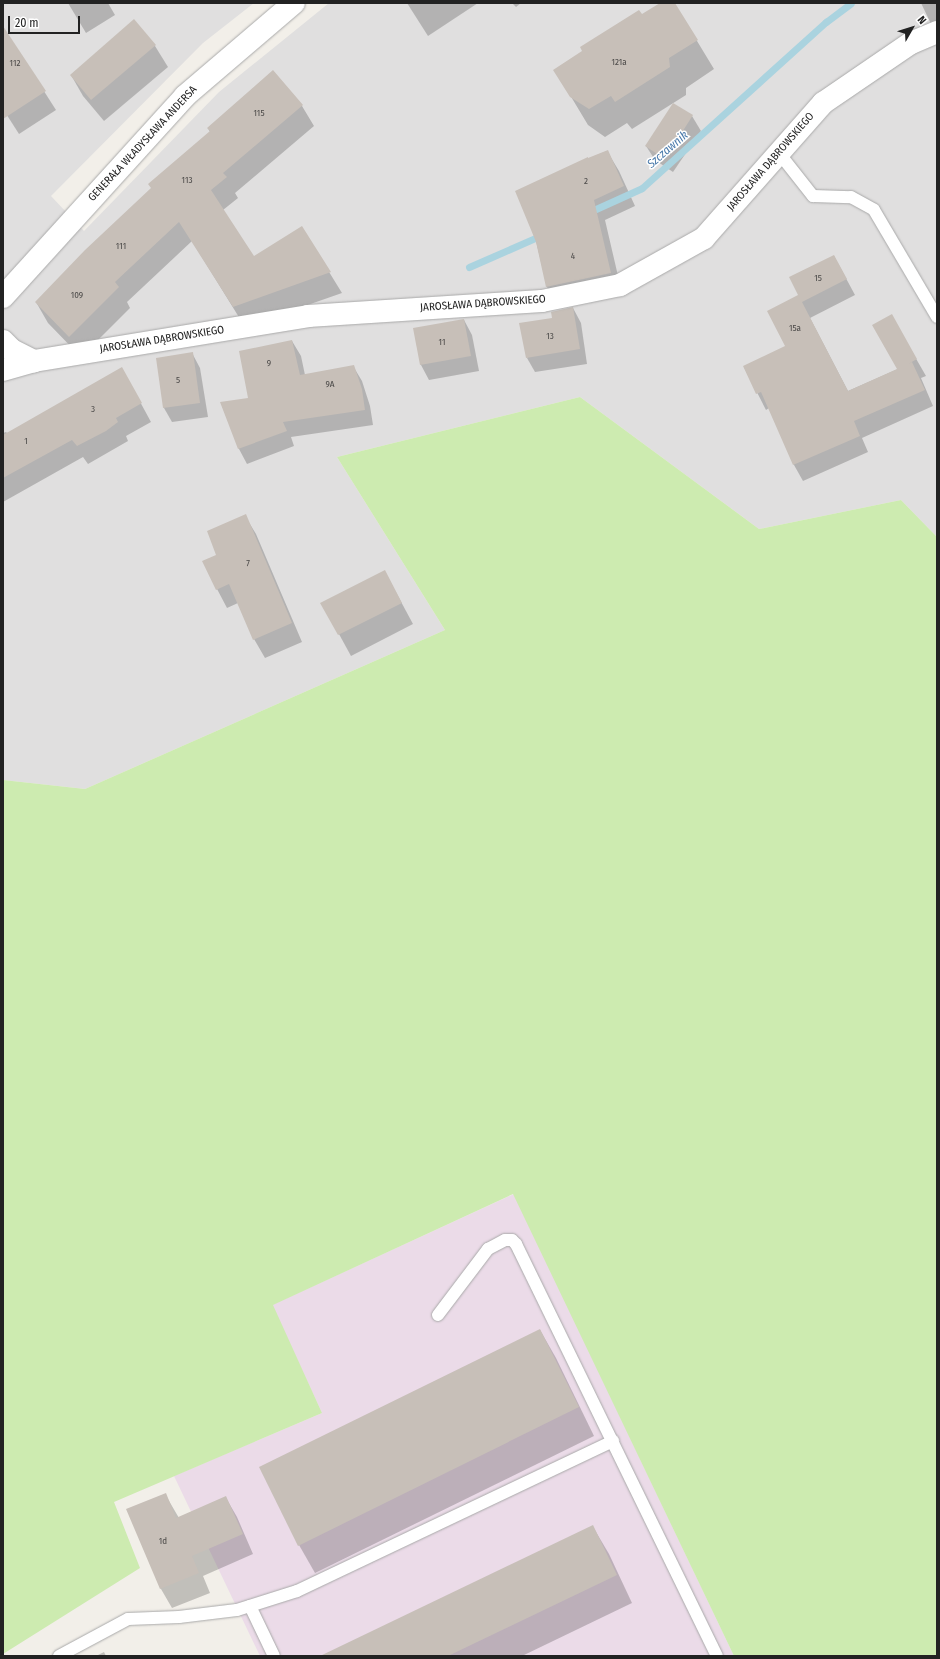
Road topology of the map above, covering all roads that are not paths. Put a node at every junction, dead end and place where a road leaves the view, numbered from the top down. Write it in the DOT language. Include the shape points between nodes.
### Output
graph roads {
  1 [pos="294,3"];
  2 [pos="937,32"];
  3 [pos="779,153"];
  4 [pos="3,297"];
  5 [pos="937,317"];
  6 [pos="3,341"];
  7 [pos="34,361"];
  8 [pos="3,370"];
  9 [pos="438,1315"];
  10 [pos="613,1441"];
  11 [pos="250,1606"];
  12 [pos="59,1656"];
  13 [pos="274,1656"];
  14 [pos="718,1656"];
  1 -- 4 [label="street, GENERAŁA WŁADYSŁAWA ANDERSA" via="185,96"];
  2 -- 3 [label="street, JAROSŁAWA DĄBROWSKIEGO" via="911,43 823,103"];
  3 -- 5 [label="lane" via="813,196 851,197 874,210"];
  3 -- 7 [label="street, JAROSŁAWA DĄBROWSKIEGO" via="704,238 620,285 542,301 308,316"];
  6 -- 7 [label="street" via="12,350"];
  7 -- 8 [label="street, JAROSŁAWA DĄBROWSKIEGO"];
  9 -- 10 [label="lane" via="488,1249 505,1240 512,1240"];
  10 -- 11 [label="lane" via="297,1591"];
  10 -- 14 [label="lane"];
  11 -- 12 [label="lane" via="186,1616 128,1620"];
  11 -- 13 [label="lane"];
}
